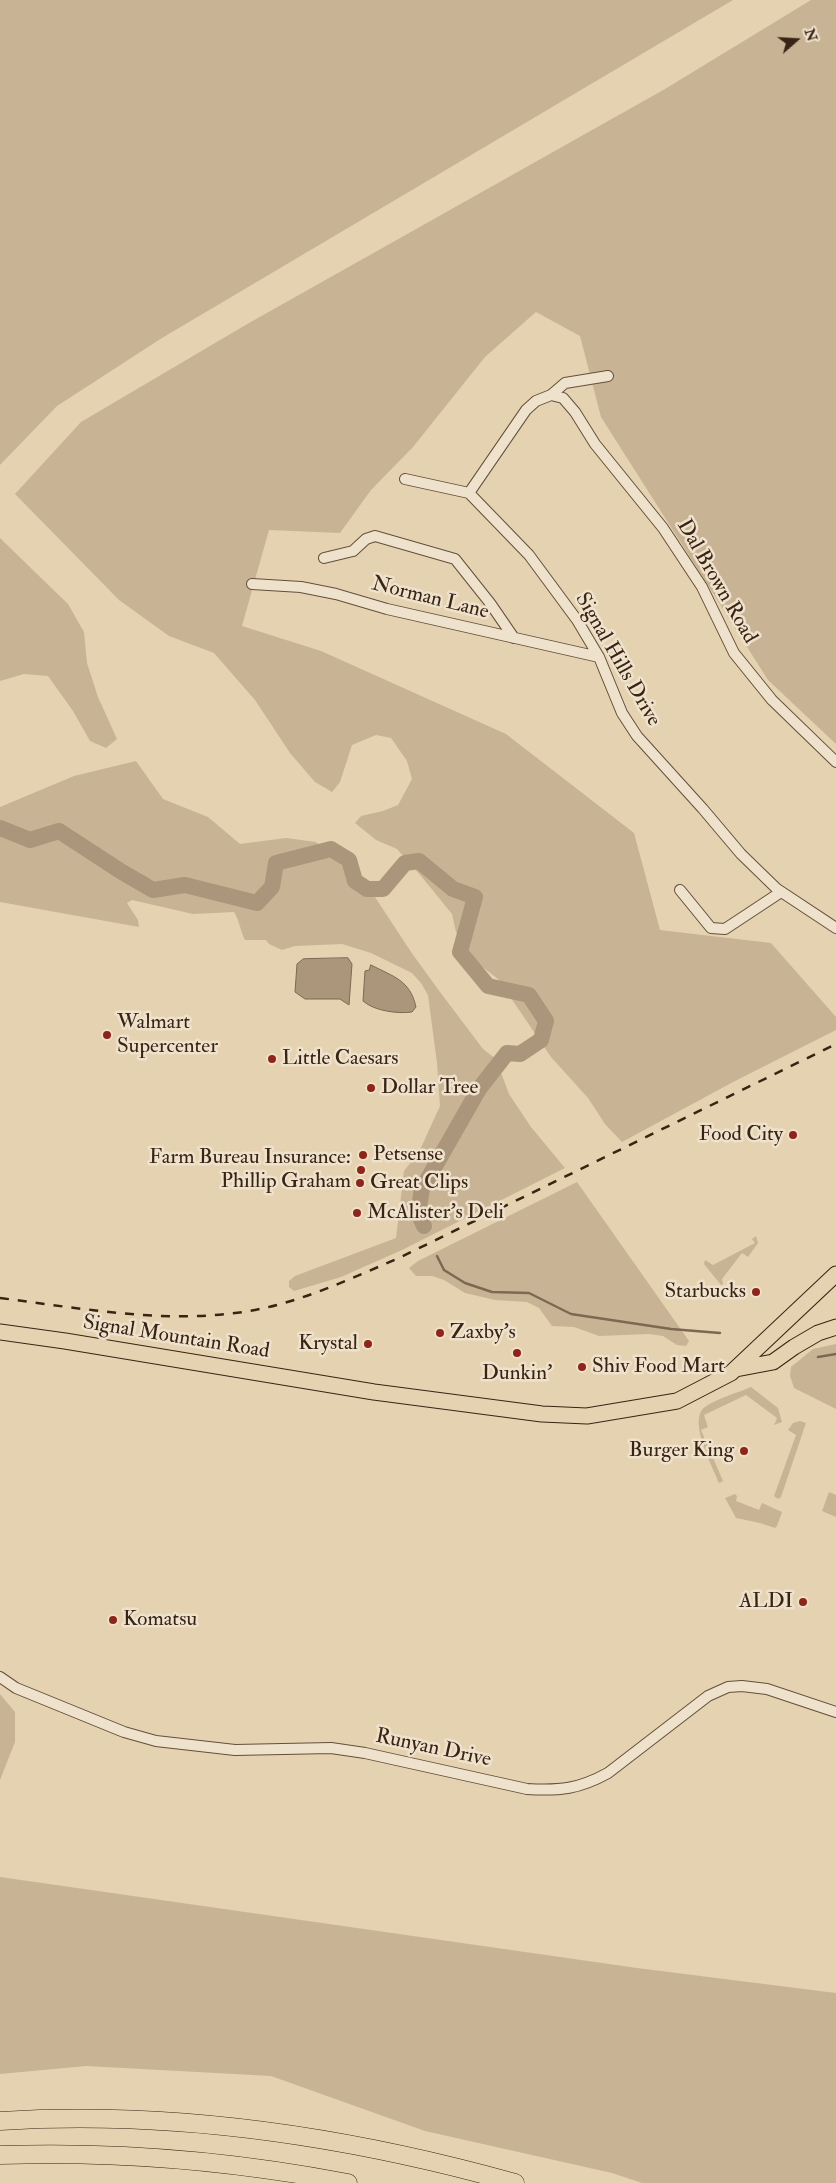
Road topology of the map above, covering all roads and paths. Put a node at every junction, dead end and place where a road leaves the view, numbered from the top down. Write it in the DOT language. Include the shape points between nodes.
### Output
graph roads {
  1 [pos="608,376"];
  2 [pos="551,395"];
  3 [pos="405,479"];
  4 [pos="469,493"];
  5 [pos="324,558"];
  6 [pos="252,584"];
  7 [pos="514,638"];
  8 [pos="599,657"];
  9 [pos="836,762"];
  10 [pos="680,890"];
  11 [pos="781,892"];
  12 [pos="836,928"];
  13 [pos="836,1274"];
  14 [pos="836,1327"];
  15 [pos="0,1332"];
  16 [pos="736,1369"];
  17 [pos="0,1677"];
  18 [pos="836,1712"];
  19 [pos="0,2121"];
  20 [pos="0,2155"];
  21 [pos="348,2183"];
  22 [pos="516,2183"];
  1 -- 2 [label="street" via="565,383"];
  2 -- 4 [label="street" via="536,401 526,410"];
  2 -- 9 [label="street, Dal Brown Road" via="562,398 575,412 595,444 663,528 702,587 734,653 772,700"];
  3 -- 4 [label="street"];
  4 -- 8 [label="street, Signal Hills Drive" via="529,555 577,620"];
  5 -- 7 [label="street" via="352,551 375,536 455,559"];
  6 -- 7 [label="street, Norman Lane" via="301,587 336,594"];
  7 -- 8 [label="street, Norman Lane"];
  8 -- 11 [label="street, Signal Hills Drive" via="622,712 637,736 741,854"];
  10 -- 11 [label="street" via="712,928 724,929"];
  11 -- 12 [label="street, Signal Hills Drive"];
  13 -- 16 [label="main road, Signal Mountain Road"];
  14 -- 16 [label="main road" via="794,1346 774,1362"];
  15 -- 16 [label="main road, Signal Mountain Road" via="374,1392 542,1414 587,1416 677,1401"];
  17 -- 18 [label="street, Runyan Drive" via="16,1688 124,1732 156,1741 235,1750 331,1748 527,1789 568,1789 590,1783 708,1696 728,1687 767,1689"];
  19 -- 22 [label="highway" via="119,2119 255,2129 351,2143"];
  20 -- 21 [label="highway" via="148,2156 230,2164"];
}
